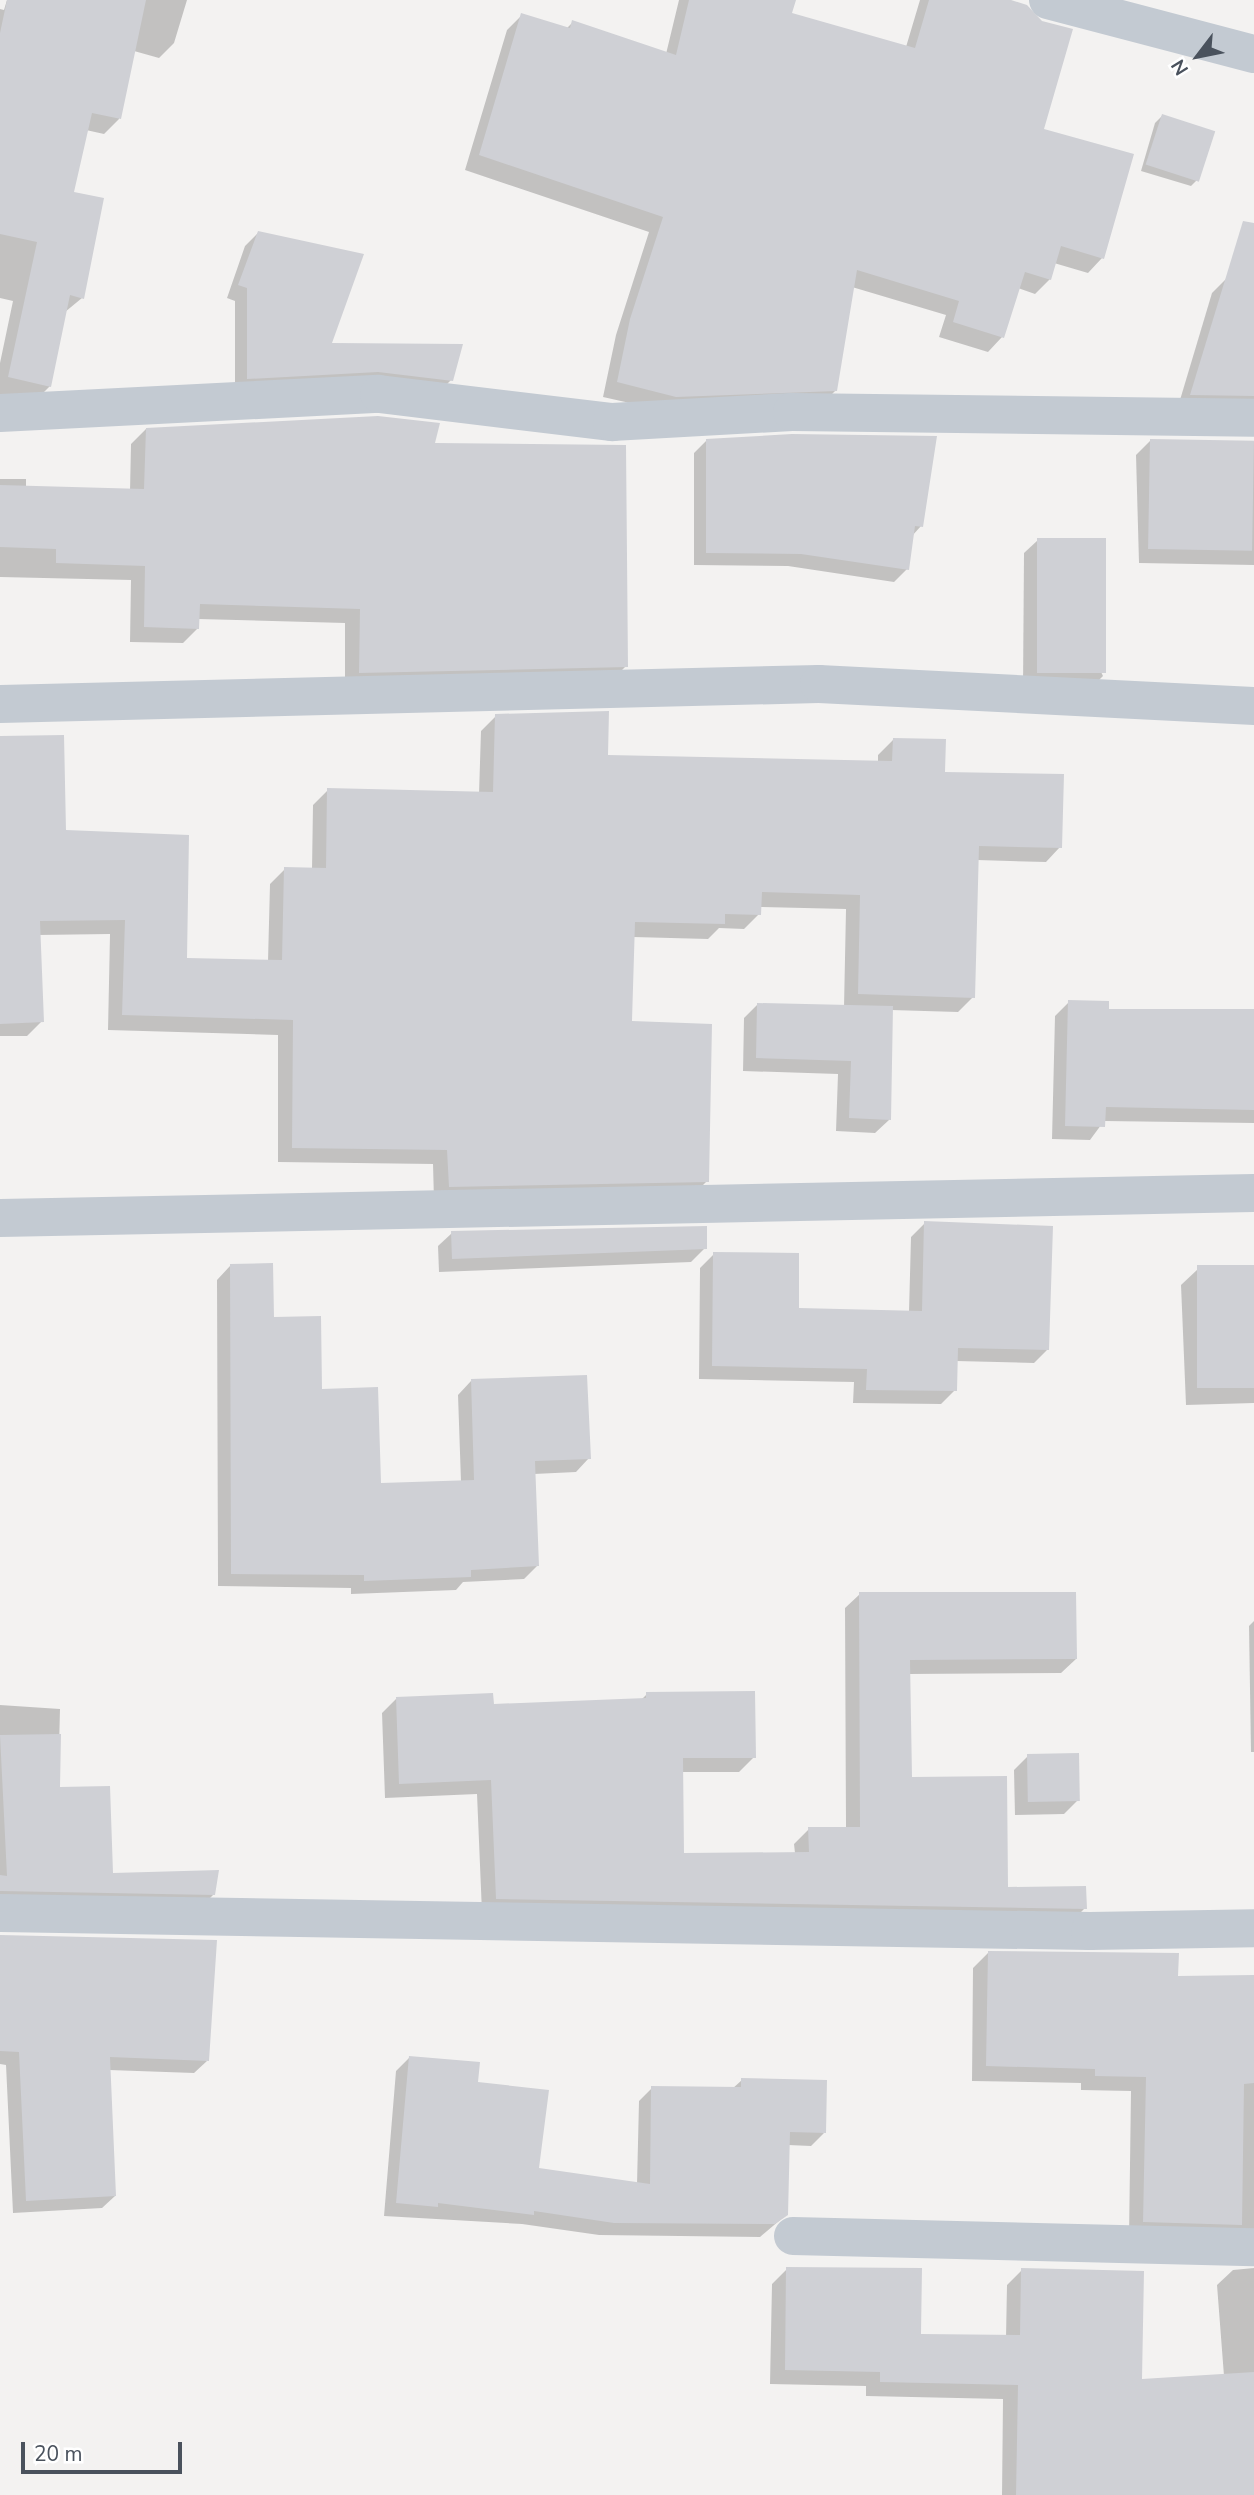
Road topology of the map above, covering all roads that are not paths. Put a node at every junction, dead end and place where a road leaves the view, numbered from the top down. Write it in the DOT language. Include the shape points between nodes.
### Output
graph roads {
  1 [pos="1048,0"];
  2 [pos="1254,54"];
  3 [pos="0,413"];
  4 [pos="1254,418"];
  5 [pos="0,704"];
  6 [pos="1254,706"];
  7 [pos="1254,1193"];
  8 [pos="0,1218"];
  9 [pos="0,1913"];
  10 [pos="1254,1928"];
  11 [pos="793,2236"];
  12 [pos="1254,2247"];
  1 -- 2 [label="street"];
  3 -- 4 [label="street" via="379,394 612,422 792,412"];
  5 -- 6 [label="street" via="819,684"];
  7 -- 8 [label="street"];
  9 -- 10 [label="street" via="1090,1931"];
  11 -- 12 [label="street"];
}
